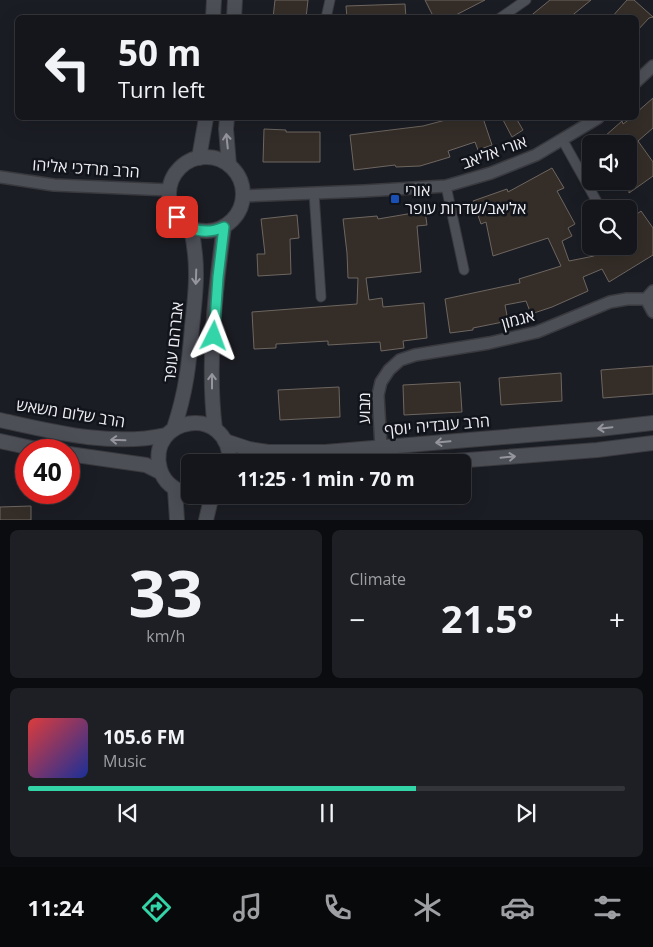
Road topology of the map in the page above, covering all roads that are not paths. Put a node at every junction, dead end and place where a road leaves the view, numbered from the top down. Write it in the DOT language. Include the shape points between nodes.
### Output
graph roads {
  1 [pos="214,0"];
  2 [pos="236,0"];
  3 [pos="330,0"];
  4 [pos="526,0"];
  5 [pos="213,15"];
  6 [pos="234,15"];
  7 [pos="327,15"];
  8 [pos="504,15"];
  9 [pos="653,66"];
  10 [pos="639,79"];
  11 [pos="206,120"];
  12 [pos="227,120"];
  13 [pos="595,120"];
  14 [pos="562,139"];
  15 [pos="199,158"];
  16 [pos="229,165"];
  17 [pos="0,177"];
  18 [pos="446,186"];
  19 [pos="169,190"];
  20 [pos="314,193"];
  21 [pos="243,196"];
  22 [pos="596,200"];
  23 [pos="224,227"];
  24 [pos="191,229"];
  25 [pos="464,270"];
  26 [pos="649,295"];
  27 [pos="320,297"];
  28 [pos="653,312"];
  29 [pos="389,370"];
  30 [pos="0,420"];
  31 [pos="653,423"];
  32 [pos="215,429"];
  33 [pos="170,432"];
  34 [pos="0,441"];
  35 [pos="225,441"];
  36 [pos="653,443"];
  37 [pos="15,444"];
  38 [pos="380,447"];
  39 [pos="230,454"];
  40 [pos="80,456"];
  41 [pos="471,460"];
  42 [pos="160,472"];
  43 [pos="175,490"];
  44 [pos="181,492"];
  45 [pos="210,504"];
  46 [pos="177,520"];
  47 [pos="206,520"];
  1 -- 5 [label="street"];
  2 -- 6 [label="street"];
  3 -- 7 [label="street"];
  4 -- 8 [label="street"];
  9 -- 10 [label="street"];
  11 -- 15 [label="street"];
  16 -- 12 [label="street, one-way"];
  13 -- 14 [label="street, אורי אליאב"];
  14 -- 18 [label="street, אורי אליאב" via="536,155 492,173"];
  14 -- 22 [label="street"];
  15 -- 16 [label="street" via="215,158"];
  15 -- 19 [label="street" via="182,166"];
  16 -- 21 [label="street" via="240,179"];
  17 -- 19 [label="street, הרב מרדכי אליהו" via="54,184"];
  18 -- 20 [label="street, אורי אליאב"];
  18 -- 25 [label="street"];
  19 -- 24 [label="street" via="172,209"];
  20 -- 21 [label="street, אורי אליאב"];
  20 -- 27 [label="street"];
  21 -- 23 [label="street" via="238,214"];
  23 -- 24 [label="street" via="208,232"];
  32 -- 23 [label="street, one-way" via="212,376"];
  24 -- 33 [label="street, אברהם עופר, one-way" via="196,251 196,285 188,376 183,402"];
  26 -- 28 [label="street"];
  26 -- 29 [label="street, אגמון" via="610,302 537,332 415,355 400,360"];
  29 -- 38 [label="street, מבוע" via="378,395"];
  33 -- 30 [label="street, הרב שלום משאש, one-way" via="146,440 102,439"];
  31 -- 38 [label="street, הרב עובדיה יוסף, one-way"];
  32 -- 33 [label="street, הרב שלום משאש" via="192,422"];
  32 -- 35 [label="street"];
  33 -- 42 [label="street, אברהם עופר" via="158,453"];
  34 -- 37 [label="street"];
  35 -- 38 [label="street, הרב עובדיה יוסף" via="268,452 325,452"];
  35 -- 39 [label="street"];
  41 -- 36 [label="street, one-way"];
  40 -- 42 [label="street" via="146,466"];
  42 -- 43 [label="street"];
  43 -- 44 [label="street"];
  43 -- 46 [label="street"];
  45 -- 47 [label="street"];
}
